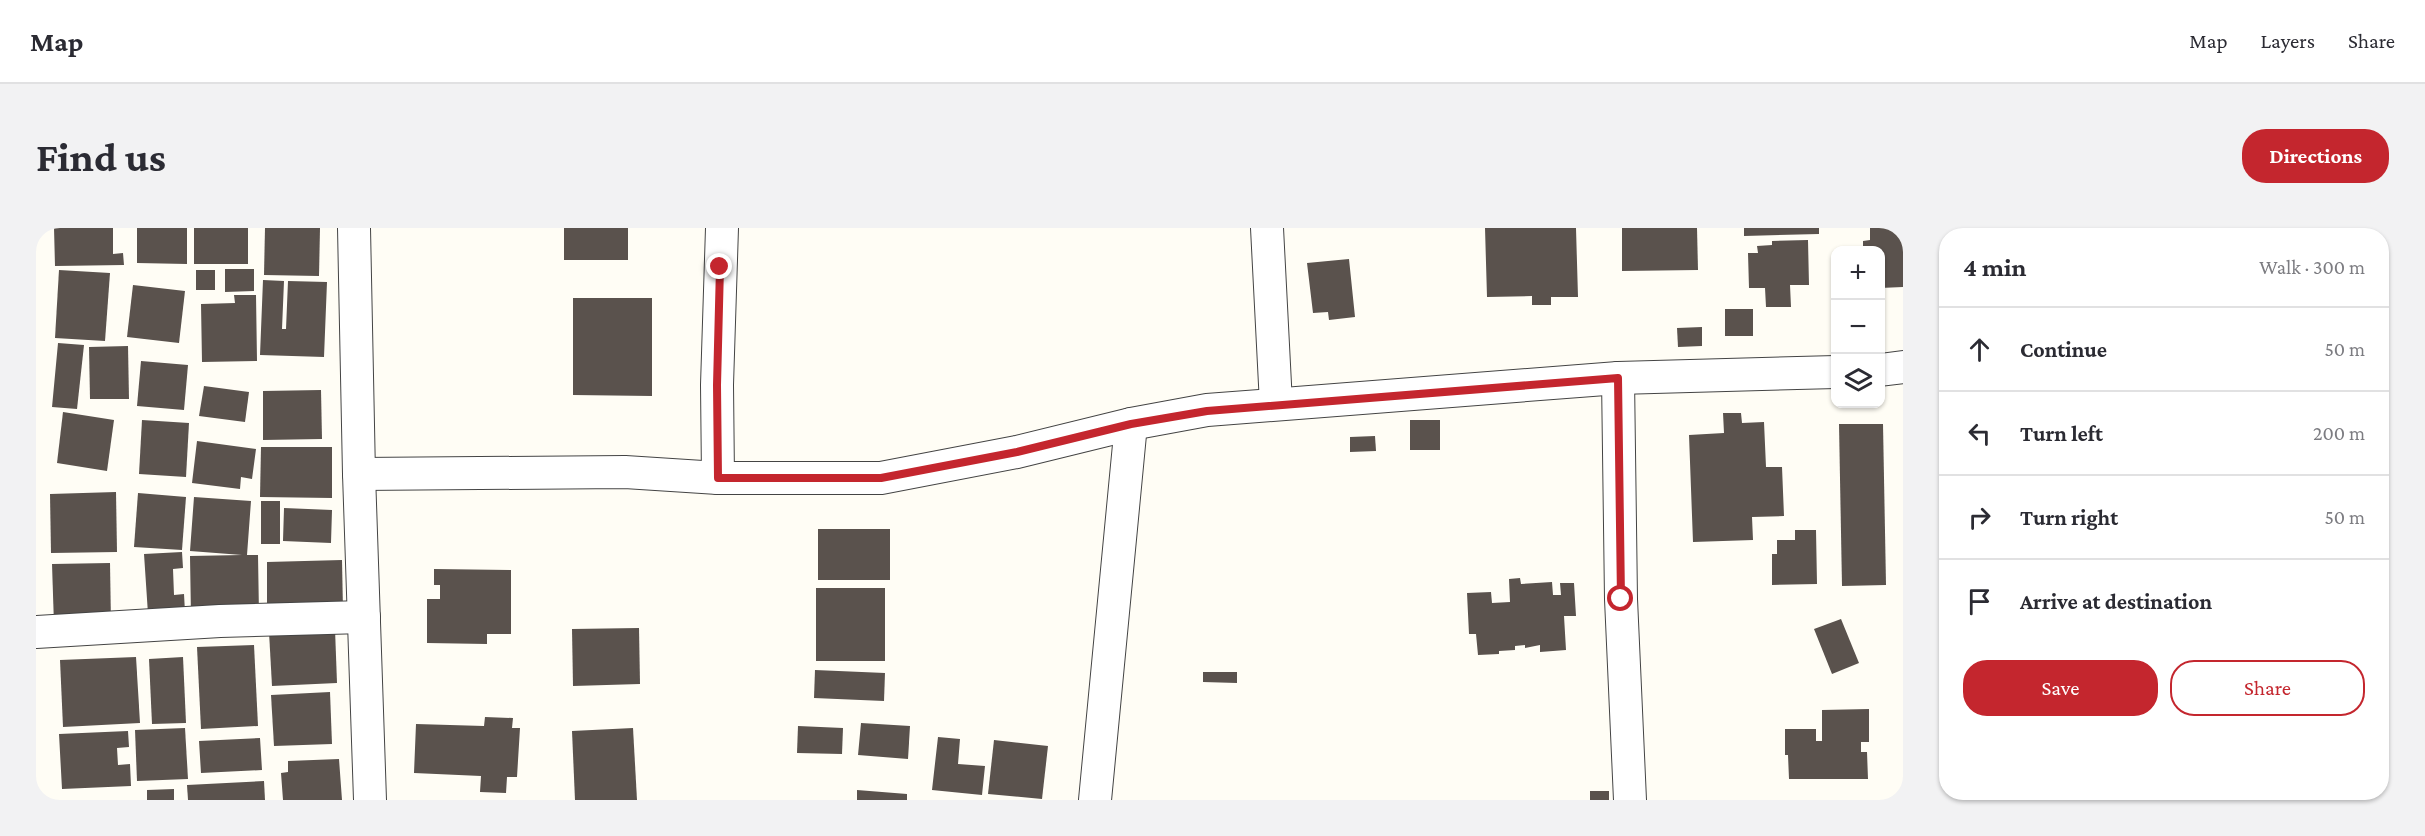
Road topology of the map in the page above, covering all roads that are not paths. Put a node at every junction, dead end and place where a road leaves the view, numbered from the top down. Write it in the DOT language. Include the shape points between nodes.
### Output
graph roads {
  1 [pos="354,228"];
  2 [pos="722,228"];
  3 [pos="1267,228"];
  4 [pos="1903,367"];
  5 [pos="1885,369"];
  6 [pos="1831,372"];
  7 [pos="1618,378"];
  8 [pos="1276,404"];
  9 [pos="1131,424"];
  10 [pos="359,474"];
  11 [pos="718,478"];
  12 [pos="364,617"];
  13 [pos="36,632"];
  14 [pos="370,800"];
  15 [pos="1095,800"];
  16 [pos="1630,800"];
  1 -- 10 [label="street"];
  2 -- 11 [label="street"];
  3 -- 8 [label="street"];
  4 -- 5 [label="street"];
  6 -- 7 [label="street"];
  7 -- 8 [label="street"];
  7 -- 16 [label="street" via="1621,599"];
  8 -- 9 [label="street"];
  9 -- 11 [label="street" via="1017,452 881,478"];
  9 -- 15 [label="street"];
  10 -- 11 [label="street" via="625,472"];
  10 -- 12 [label="street"];
  12 -- 13 [label="street"];
  12 -- 14 [label="street"];
}
